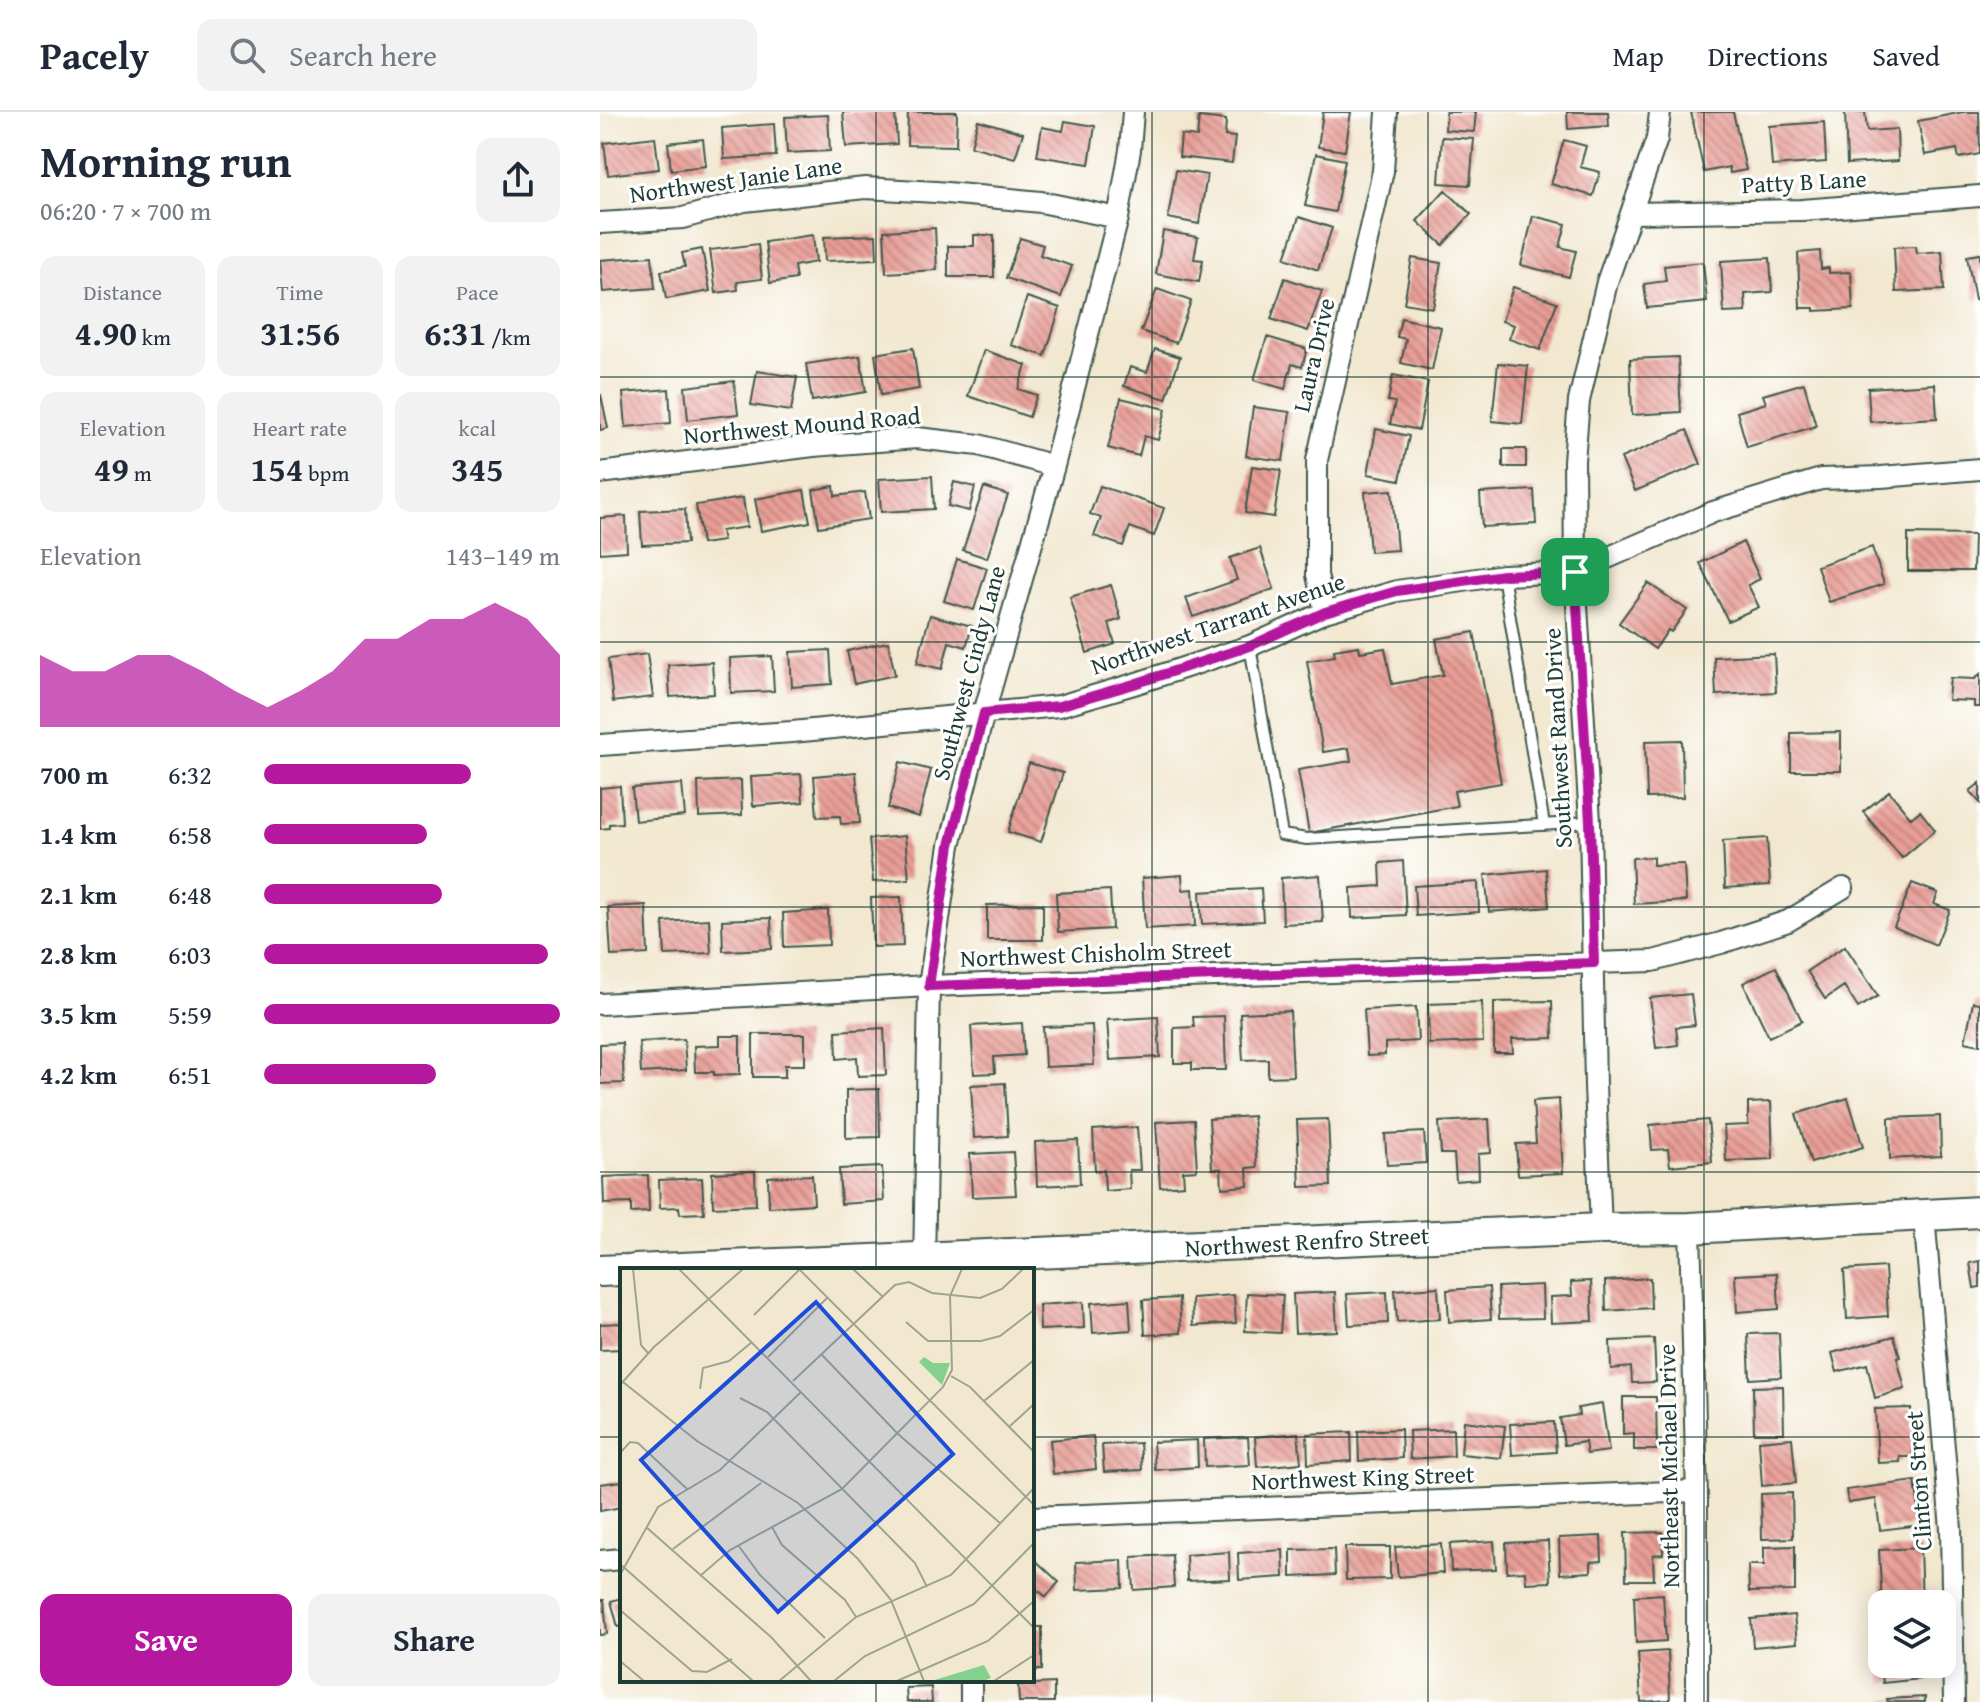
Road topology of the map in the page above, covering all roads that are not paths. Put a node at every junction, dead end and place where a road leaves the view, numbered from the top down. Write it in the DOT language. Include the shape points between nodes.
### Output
graph roads {
  1 [pos="1133,112"];
  2 [pos="1387,112"];
  3 [pos="1660,112"];
  4 [pos="1980,196"];
  5 [pos="1631,213"];
  6 [pos="1118,218"];
  7 [pos="600,223"];
  8 [pos="1054,466"];
  9 [pos="1980,469"];
  10 [pos="600,473"];
  11 [pos="1575,572"];
  12 [pos="1503,575"];
  13 [pos="1325,612"];
  14 [pos="1250,646"];
  15 [pos="984,713"];
  16 [pos="600,745"];
  17 [pos="1590,822"];
  18 [pos="1544,825"];
  19 [pos="1843,888"];
  20 [pos="1594,963"];
  21 [pos="929,986"];
  22 [pos="600,1004"];
  23 [pos="1980,1212"];
  24 [pos="1924,1215"];
  25 [pos="1690,1228"];
  26 [pos="1601,1229"];
  27 [pos="924,1264"];
  28 [pos="731,1268"];
  29 [pos="620,1270"];
  30 [pos="600,1271"];
  31 [pos="1697,1491"];
  32 [pos="1034,1517"];
  33 [pos="620,1559"];
  34 [pos="600,1561"];
  35 [pos="1697,1702"];
  36 [pos="1954,1702"];
  1 -- 6 [label="street, Southwest Cindy Lane"];
  2 -- 13 [label="street, Laura Drive" via="1383,171 1317,460 1317,575"];
  3 -- 5 [label="street, Southwest Rand Drive" via="1657,139"];
  4 -- 5 [label="street, Patty B Lane" via="1802,210"];
  5 -- 11 [label="street, Southwest Rand Drive" via="1607,282 1579,401"];
  6 -- 7 [label="street, Northwest Janie Lane" via="1041,202 865,188 744,201 683,218"];
  6 -- 8 [label="street, Southwest Cindy Lane"];
  8 -- 10 [label="street, Northwest Mound Road" via="979,445 917,438"];
  8 -- 15 [label="street, Southwest Cindy Lane"];
  9 -- 11 [label="street, Northwest Tarrant Avenue" via="1821,479 1713,512"];
  11 -- 12 [label="street, Northwest Tarrant Avenue"];
  11 -- 17 [label="street, Southwest Rand Drive"];
  12 -- 13 [label="street, Northwest Tarrant Avenue" via="1397,591"];
  12 -- 18 [label="lane"];
  13 -- 14 [label="street, Northwest Tarrant Avenue"];
  14 -- 15 [label="street, Northwest Tarrant Avenue" via="1059,706"];
  14 -- 18 [label="lane" via="1282,835 1307,839"];
  15 -- 16 [label="street, Northwest Tarrant Avenue"];
  15 -- 21 [label="street, Southwest Cindy Lane" via="950,845"];
  17 -- 18 [label="lane"];
  17 -- 20 [label="street, Southwest Rand Drive"];
  19 -- 20 [label="street, Northwest Chisholm Street" via="1788,921 1721,943 1653,961"];
  20 -- 21 [label="street, Northwest Chisholm Street"];
  20 -- 26 [label="street, Southwest Rand Drive"];
  21 -- 22 [label="street, Northwest Chisholm Street"];
  21 -- 27 [label="street, Southwest Cindy Lane"];
  23 -- 24 [label="main road, Northwest Renfro Street"];
  24 -- 25 [label="main road, Northwest Renfro Street"];
  24 -- 36 [label="street, Clinton Street" via="1951,1529"];
  25 -- 26 [label="main road, Northwest Renfro Street"];
  25 -- 31 [label="street, Northeast Michael Drive"];
  26 -- 27 [label="main road, Northwest Renfro Street"];
  27 -- 28 [label="main road, Northwest Renfro Street"];
  29 -- 30 [label="main road"];
  31 -- 32 [label="street, Northwest King Street"];
  31 -- 35 [label="street, Northeast Michael Drive"];
  33 -- 34 [label="street"];
}
